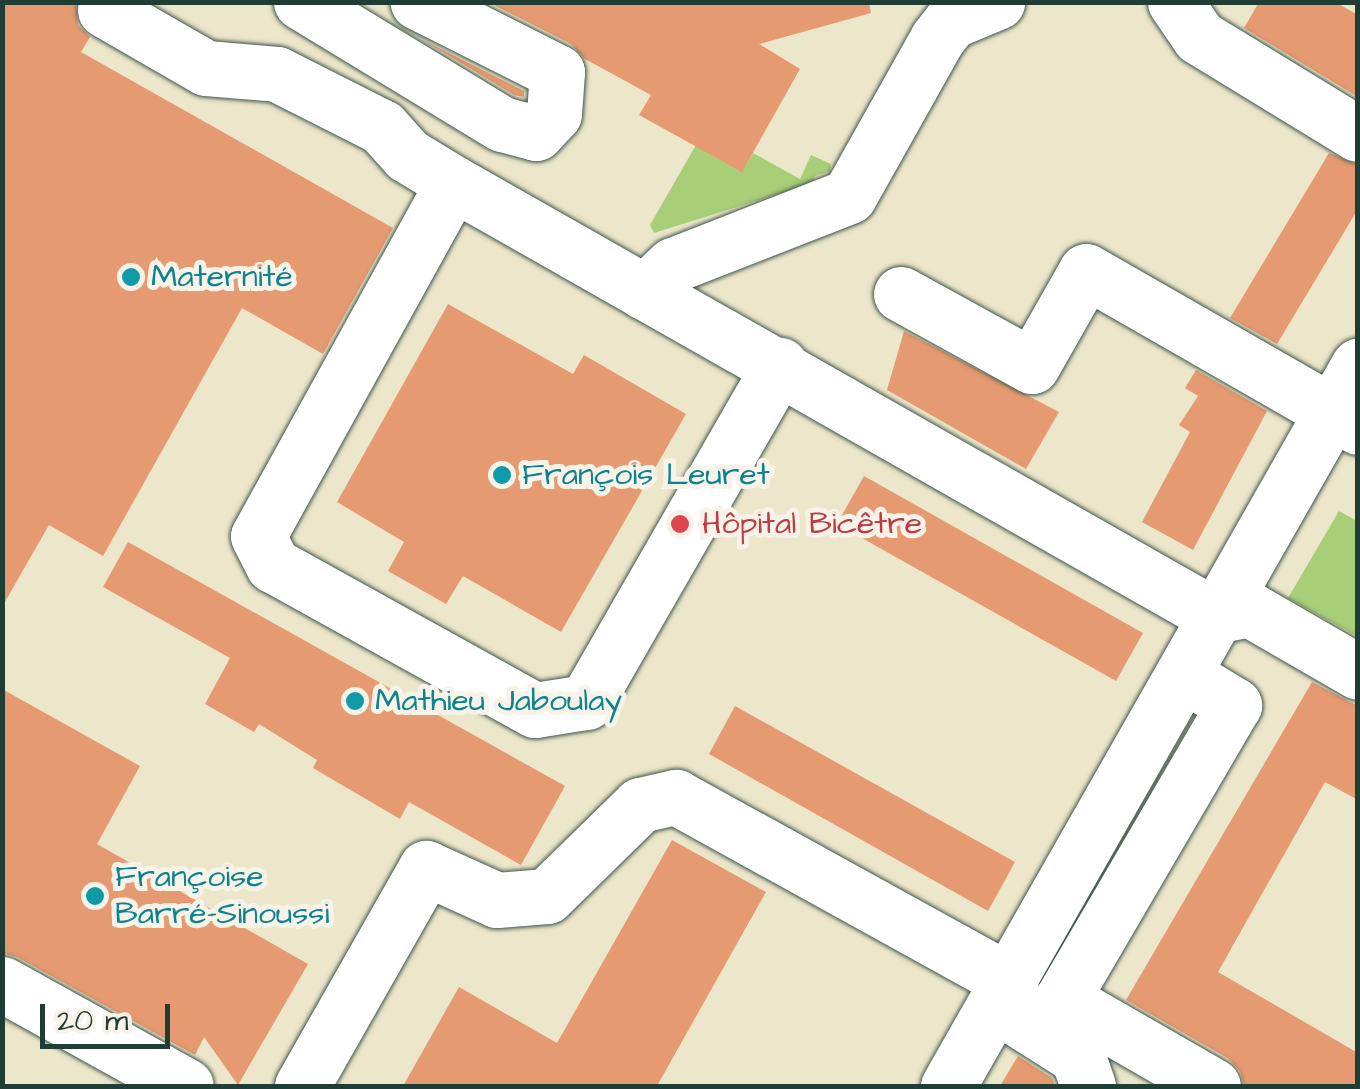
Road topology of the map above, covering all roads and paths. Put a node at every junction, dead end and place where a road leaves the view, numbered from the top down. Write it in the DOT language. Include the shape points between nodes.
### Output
graph roads {
  1 [pos="301,2"];
  2 [pos="418,2"];
  3 [pos="997,2"];
  4 [pos="1175,2"];
  5 [pos="134,14"];
  6 [pos="1358,134"];
  7 [pos="453,182"];
  8 [pos="644,292"];
  9 [pos="901,294"];
  10 [pos="780,365"];
  11 [pos="1349,402"];
  12 [pos="1216,616"];
  13 [pos="1358,672"];
  14 [pos="1183,674"];
  15 [pos="1010,981"];
  16 [pos="2,984"];
  17 [pos="186,1086"];
  18 [pos="302,1086"];
  19 [pos="948,1086"];
  20 [pos="1088,1086"];
  21 [pos="1212,1086"];
  1 -- 2 [label="lane" via="502,124 536,132 554,114 556,72"];
  3 -- 8 [label="lane" via="951,20 849,196 673,266"];
  4 -- 6 [label="lane" via="1199,37"];
  5 -- 7 [label="lane" via="206,68 277,74 382,127 407,155"];
  7 -- 8 [label="lane"];
  7 -- 10 [label="lane" via="258,536 273,565 535,710 586,702"];
  8 -- 10 [label="lane"];
  9 -- 11 [label="lane" via="1032,366 1086,271"];
  10 -- 12 [label="lane"];
  11 -- 12 [label="lane"];
  12 -- 13 [label="lane" via="1249,609"];
  12 -- 14 [label="lane"];
  14 -- 15 [label="lane"];
  14 -- 21 [label="lane" via="1234,705 1062,998"];
  15 -- 18 [label="lane" via="690,803 659,799 640,805 547,896 497,900 426,868"];
  15 -- 19 [label="lane"];
  15 -- 20 [label="lane" via="1018,1018 1078,1057"];
  16 -- 17 [label="lane"];
}
